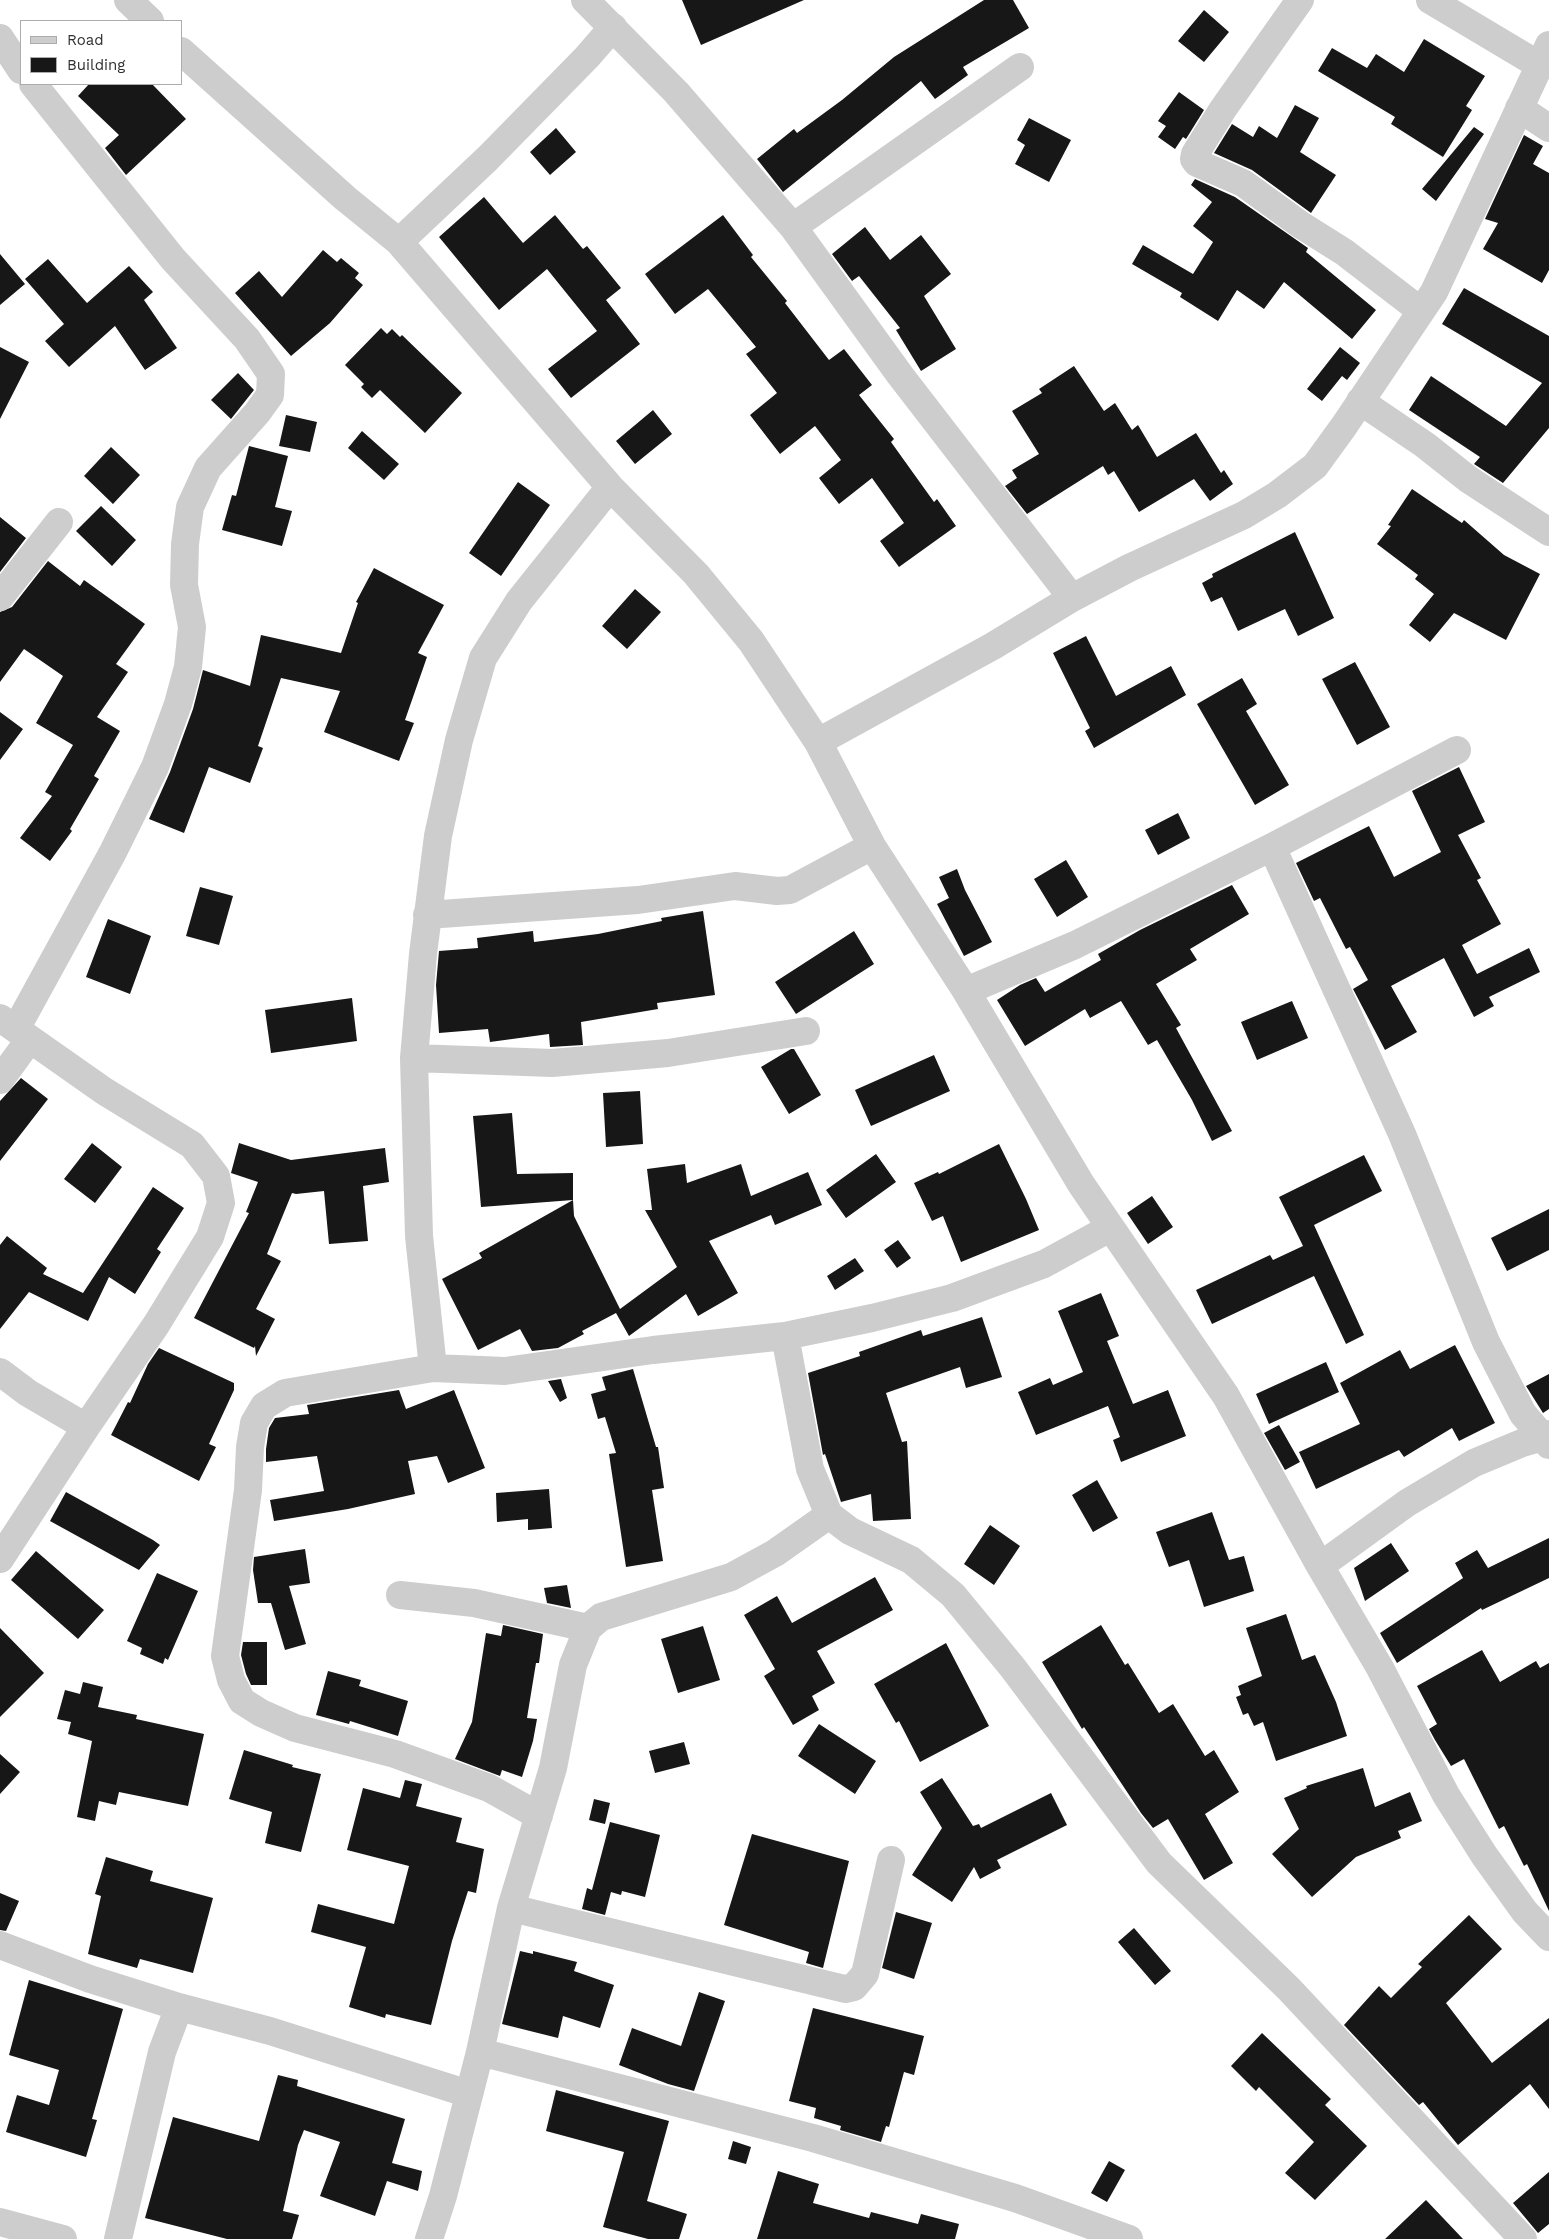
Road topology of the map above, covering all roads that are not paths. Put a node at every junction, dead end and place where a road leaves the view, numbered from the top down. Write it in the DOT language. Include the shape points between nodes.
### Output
graph roads {
  1 [pos="128,0"];
  2 [pos="584,0"];
  3 [pos="1300,0"];
  4 [pos="1430,0"];
  5 [pos="149,20"];
  6 [pos="613,27"];
  7 [pos="0,38"];
  8 [pos="182,52"];
  9 [pos="1544,55"];
  10 [pos="1020,67"];
  11 [pos="20,68"];
  12 [pos="34,85"];
  13 [pos="1518,108"];
  14 [pos="1549,128"];
  15 [pos="792,227"];
  16 [pos="399,242"];
  17 [pos="1421,311"];
  18 [pos="1360,401"];
  19 [pos="610,487"];
  20 [pos="59,522"];
  21 [pos="1549,532"];
  22 [pos="0,597"];
  23 [pos="1072,598"];
  24 [pos="818,742"];
  25 [pos="1457,750"];
  26 [pos="872,846"];
  27 [pos="1272,846"];
  28 [pos="427,915"];
  29 [pos="966,991"];
  30 [pos="15,1029"];
  31 [pos="806,1031"];
  32 [pos="414,1058"];
  33 [pos="0,1080"];
  34 [pos="1110,1228"];
  35 [pos="785,1336"];
  36 [pos="434,1368"];
  37 [pos="0,1372"];
  38 [pos="86,1427"];
  39 [pos="1547,1439"];
  40 [pos="829,1515"];
  41 [pos="0,1559"];
  42 [pos="1320,1566"];
  43 [pos="400,1595"];
  44 [pos="588,1628"];
  45 [pos="539,1816"];
  46 [pos="891,1860"];
  47 [pos="511,1908"];
  48 [pos="1549,1937"];
  49 [pos="0,1945"];
  50 [pos="179,2007"];
  51 [pos="480,2052"];
  52 [pos="469,2094"];
  53 [pos="0,2222"];
  54 [pos="63,2239"];
  55 [pos="118,2239"];
  56 [pos="429,2239"];
  57 [pos="1129,2239"];
  58 [pos="1523,2239"];
  1 -- 5 [label="street"];
  2 -- 6 [label="street"];
  3 -- 17 [label="street" via="1223,109 1194,159 1243,183 1344,252"];
  4 -- 9 [label="street"];
  6 -- 15 [label="street" via="676,92"];
  6 -- 16 [label="street" via="588,57 488,158"];
  7 -- 11 [label="street"];
  8 -- 16 [label="street"];
  9 -- 13 [label="street"];
  10 -- 15 [label="street"];
  12 -- 30 [label="street" via="173,259 247,339 271,374 270,395 208,468 190,507 184,576 192,627 188,667 154,767 112,852"];
  13 -- 14 [label="street"];
  13 -- 17 [label="street" via="1434,292"];
  15 -- 23 [label="street" via="900,375"];
  16 -- 19 [label="street"];
  17 -- 18 [label="street"];
  18 -- 21 [label="street" via="1468,479"];
  18 -- 23 [label="street" via="1315,466 1277,495"];
  19 -- 24 [label="street" via="696,574 751,641"];
  19 -- 28 [label="street" via="519,601 483,658 459,740 438,836"];
  20 -- 22 [label="street"];
  23 -- 24 [label="street" via="993,646"];
  24 -- 26 [label="street"];
  25 -- 27 [label="street"];
  26 -- 28 [label="street" via="790,890 735,886 638,900"];
  26 -- 29 [label="street"];
  27 -- 29 [label="street" via="1075,945"];
  27 -- 39 [label="street" via="1402,1134 1486,1342 1523,1414"];
  28 -- 32 [label="street"];
  29 -- 34 [label="street"];
  30 -- 33 [label="street"];
  30 -- 38 [label="street" via="104,1091 192,1145 216,1176 221,1203 210,1237 190,1272"];
  31 -- 32 [label="street" via="668,1054 552,1062"];
  32 -- 36 [label="street" via="419,1236"];
  34 -- 35 [label="street" via="1044,1264 952,1298"];
  34 -- 42 [label="street" via="1226,1396"];
  35 -- 36 [label="street" via="505,1371"];
  35 -- 40 [label="street" via="810,1469"];
  36 -- 45 [label="street" via="285,1393 264,1406 254,1423 250,1447 248,1490 226,1656 230,1680 242,1701 295,1728 395,1754 490,1788"];
  37 -- 38 [label="street" via="28,1393"];
  38 -- 41 [label="street"];
  39 -- 42 [label="street" via="1474,1463 1407,1503"];
  40 -- 44 [label="street" via="775,1553 731,1577 601,1617"];
  40 -- 58 [label="street" via="850,1531 911,1560 953,1595 1014,1668 1159,1863 1289,1989"];
  42 -- 48 [label="street" via="1380,1668 1446,1795 1484,1855"];
  43 -- 44 [label="street" via="502,1608"];
  44 -- 45 [label="street" via="573,1664 553,1768"];
  45 -- 47 [label="street"];
  46 -- 47 [label="street" via="865,1974 854,1987 845,1989"];
  47 -- 51 [label="street"];
  49 -- 50 [label="street"];
  50 -- 52 [label="street" via="270,2030"];
  50 -- 55 [label="street" via="162,2052"];
  51 -- 52 [label="street"];
  51 -- 57 [label="street" via="814,2138 1015,2198"];
  52 -- 56 [label="street"];
  53 -- 54 [label="street"];
}
